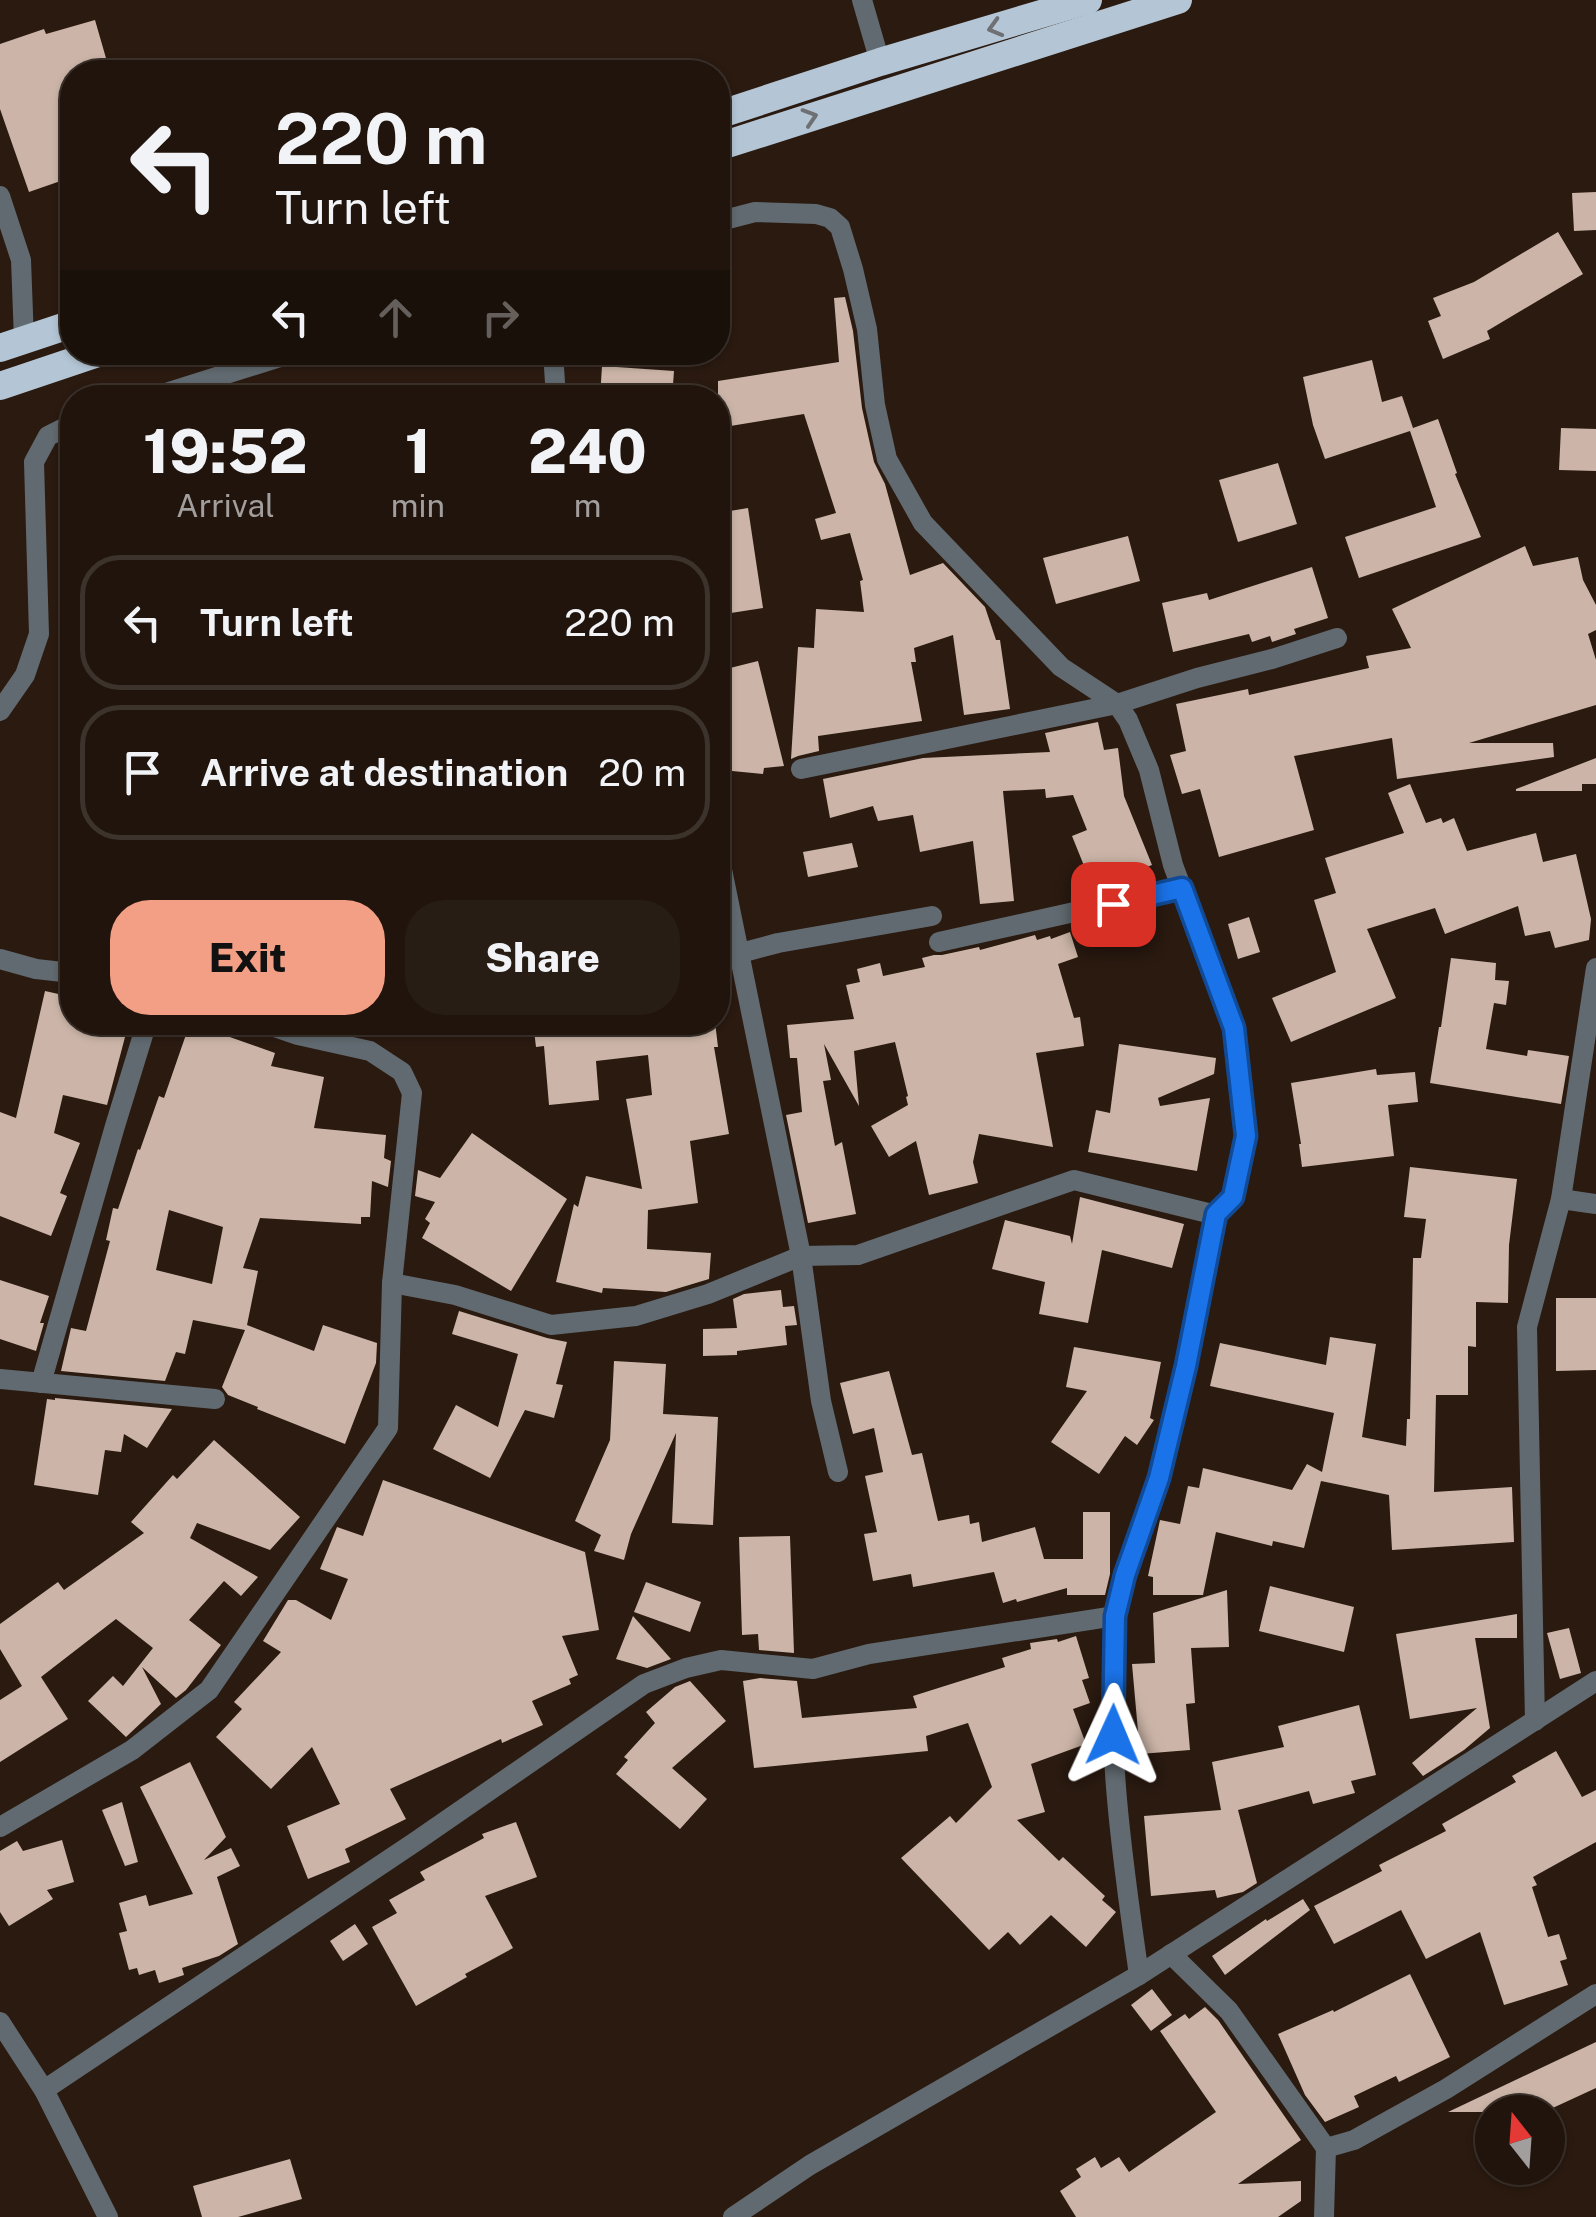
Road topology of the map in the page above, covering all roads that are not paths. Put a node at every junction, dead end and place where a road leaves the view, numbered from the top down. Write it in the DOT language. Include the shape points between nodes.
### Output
graph roads {
  1 [pos="862,0"];
  2 [pos="1088,0"];
  3 [pos="1178,0"];
  4 [pos="880,62"];
  5 [pos="730,111"];
  6 [pos="730,143"];
  7 [pos="0,196"];
  8 [pos="730,218"];
  9 [pos="60,328"];
  10 [pos="12,344"];
  11 [pos="63,365"];
  12 [pos="255,365"];
  13 [pos="191,385"];
  14 [pos="0,386"];
  15 [pos="60,430"];
  16 [pos="1337,638"];
  17 [pos="1117,704"];
  18 [pos="0,710"];
  19 [pos="801,770"];
  20 [pos="1182,888"];
  21 [pos="730,909"];
  22 [pos="932,916"];
  23 [pos="939,942"];
  24 [pos="739,953"];
  25 [pos="730,956"];
  26 [pos="0,959"];
  27 [pos="1596,968"];
  28 [pos="60,972"];
  29 [pos="144,1035"];
  30 [pos="298,1035"];
  31 [pos="1561,1198"];
  32 [pos="1596,1204"];
  33 [pos="1216,1214"];
  34 [pos="801,1256"];
  35 [pos="392,1283"];
  36 [pos="0,1378"];
  37 [pos="42,1383"];
  38 [pos="216,1399"];
  39 [pos="838,1472"];
  40 [pos="1115,1616"];
  41 [pos="1596,1681"];
  42 [pos="1535,1722"];
  43 [pos="0,1828"];
  44 [pos="1171,1954"];
  45 [pos="1140,1975"];
  46 [pos="1596,1994"];
  47 [pos="0,2022"];
  48 [pos="44,2090"];
  49 [pos="1326,2148"];
  50 [pos="108,2217"];
  51 [pos="733,2217"];
  52 [pos="1324,2217"];
  1 -- 4 [label="street"];
  2 -- 4 [label="highway, one-way"];
  6 -- 3 [label="highway, one-way"];
  4 -- 5 [label="highway"];
  7 -- 10 [label="street" via="21,260"];
  8 -- 17 [label="street" via="755,212 816,214 840,227 867,330 887,458 923,523 1062,666"];
  9 -- 10 [label="highway"];
  11 -- 14 [label="highway"];
  12 -- 13 [label="street"];
  15 -- 18 [label="street" via="48,436 34,462 39,634 24,675"];
  16 -- 17 [label="street"];
  17 -- 19 [label="street"];
  17 -- 20 [label="street" via="1148,770"];
  20 -- 23 [label="street"];
  20 -- 33 [label="street" via="1234,1028 1246,1136 1233,1197"];
  21 -- 24 [label="street"];
  22 -- 24 [label="street"];
  24 -- 25 [label="street"];
  24 -- 34 [label="street"];
  26 -- 28 [label="street"];
  27 -- 31 [label="street"];
  29 -- 37 [label="street"];
  30 -- 35 [label="street" via="370,1051 402,1072 412,1093"];
  31 -- 32 [label="street"];
  31 -- 42 [label="street" via="1528,1328"];
  33 -- 34 [label="street" via="1074,1180 858,1255"];
  33 -- 40 [label="street" via="1164,1459"];
  34 -- 35 [label="street" via="636,1316 551,1326"];
  34 -- 39 [label="street"];
  35 -- 43 [label="street" via="388,1428 209,1690 132,1750"];
  36 -- 37 [label="street"];
  37 -- 38 [label="street"];
  40 -- 45 [label="street" via="1113,1735"];
  40 -- 48 [label="street" via="869,1654 813,1669 721,1660 644,1684"];
  41 -- 42 [label="street"];
  42 -- 44 [label="street"];
  44 -- 45 [label="street"];
  44 -- 49 [label="street" via="1229,2011"];
  45 -- 51 [label="street"];
  46 -- 49 [label="street" via="1446,2088 1354,2140"];
  47 -- 48 [label="street"];
  48 -- 50 [label="street"];
  49 -- 52 [label="street"];
}
